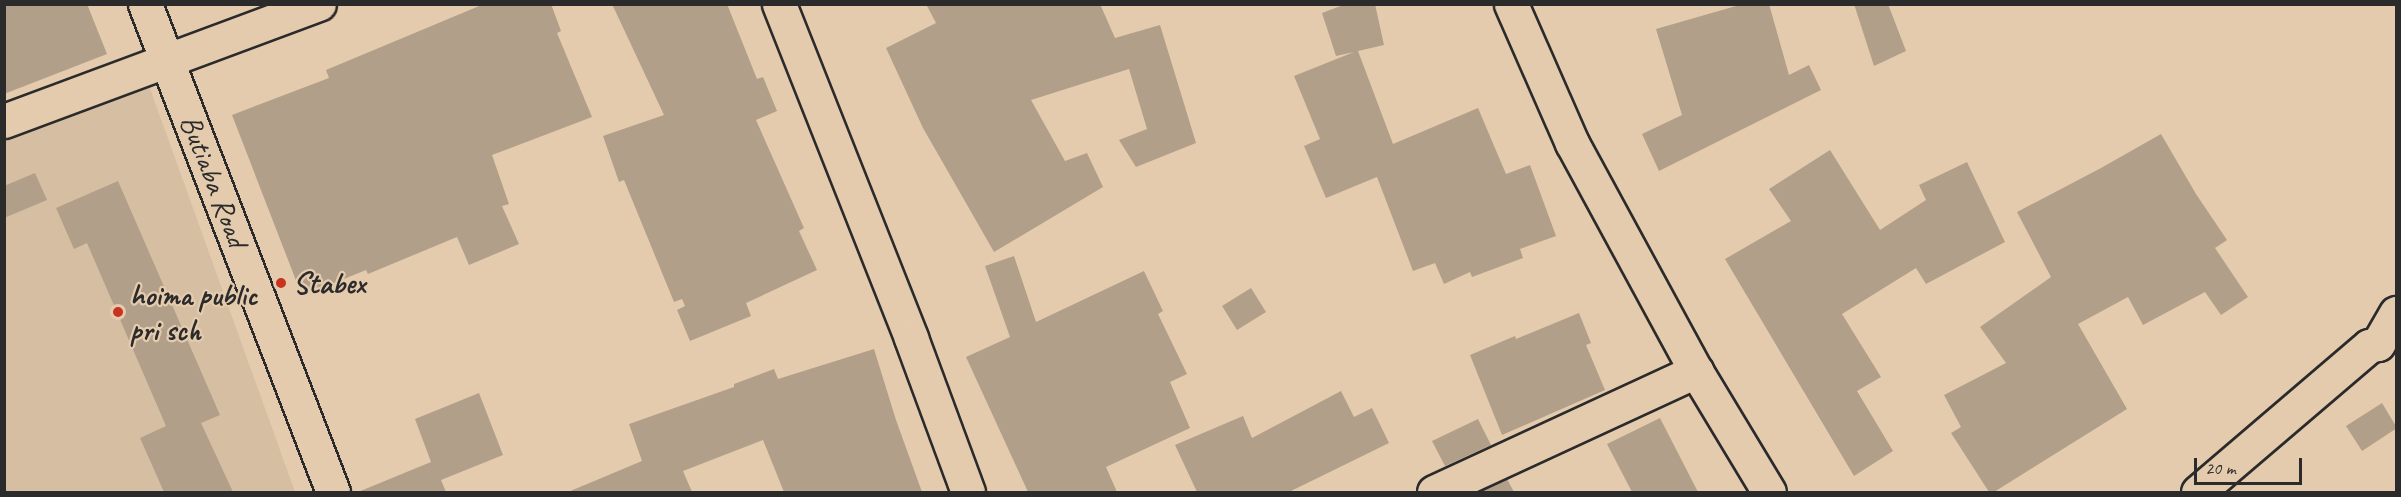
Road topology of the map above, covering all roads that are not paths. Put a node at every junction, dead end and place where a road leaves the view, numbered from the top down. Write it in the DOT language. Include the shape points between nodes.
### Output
graph roads {
  1 [pos="145,4"];
  2 [pos="319,4"];
  3 [pos="779,4"];
  4 [pos="1511,4"];
  5 [pos="168,59"];
  6 [pos="4,121"];
  7 [pos="2397,313"];
  8 [pos="2387,353"];
  9 [pos="1696,371"];
  10 [pos="333,492"];
  11 [pos="968,492"];
  12 [pos="1434,492"];
  13 [pos="1769,492"];
  14 [pos="2198,492"];
  1 -- 5 [label="street, Butiaba Road"];
  2 -- 5 [label="street"];
  3 -- 11 [label="street"];
  4 -- 9 [label="street" via="1572,143"];
  5 -- 6 [label="street"];
  5 -- 10 [label="street, Butiaba Road"];
  7 -- 8 [label="street"];
  8 -- 14 [label="street" via="2363,351"];
  9 -- 12 [label="street"];
  9 -- 13 [label="street"];
}
